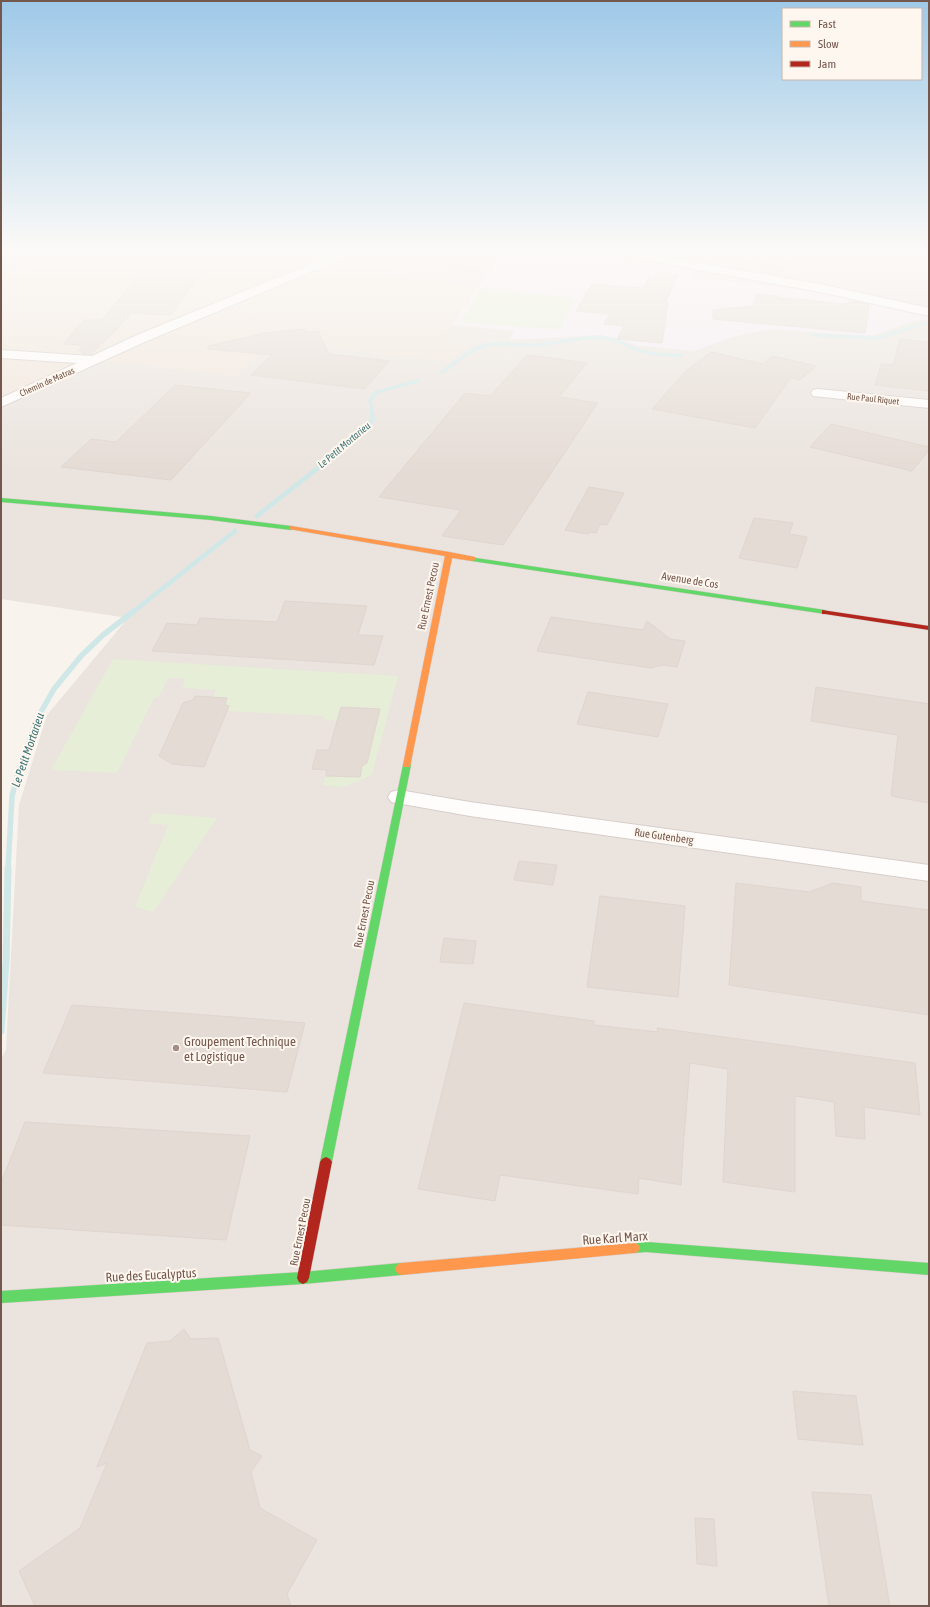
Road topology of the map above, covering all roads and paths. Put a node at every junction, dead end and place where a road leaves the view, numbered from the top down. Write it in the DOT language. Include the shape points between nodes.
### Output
graph roads {
  1 [pos="176,324"];
  2 [pos="1,354"];
  3 [pos="94,360"];
  4 [pos="818,393"];
  5 [pos="1,403"];
  6 [pos="929,404"];
  7 [pos="1,500"];
  8 [pos="449,554"];
  9 [pos="929,628"];
  10 [pos="399,797"];
  11 [pos="929,873"];
  12 [pos="929,1269"];
  13 [pos="303,1278"];
  14 [pos="1,1297"];
  1 -- 3 [label="street, Chemin de Matras"];
  2 -- 3 [label="street"];
  3 -- 5 [label="street, Chemin de Matras"];
  4 -- 6 [label="street, Rue Paul Riquet"];
  7 -- 8 [label="street, Avenue de Cos" via="211,518"];
  8 -- 9 [label="street, Avenue de Cos"];
  8 -- 10 [label="street, Rue Ernest Pecou"];
  10 -- 11 [label="street, Rue Gutenberg"];
  10 -- 13 [label="street, Rue Ernest Pecou"];
  12 -- 13 [label="street, Rue Karl Marx" via="646,1247"];
  13 -- 14 [label="street, Rue des Eucalyptus"];
}
